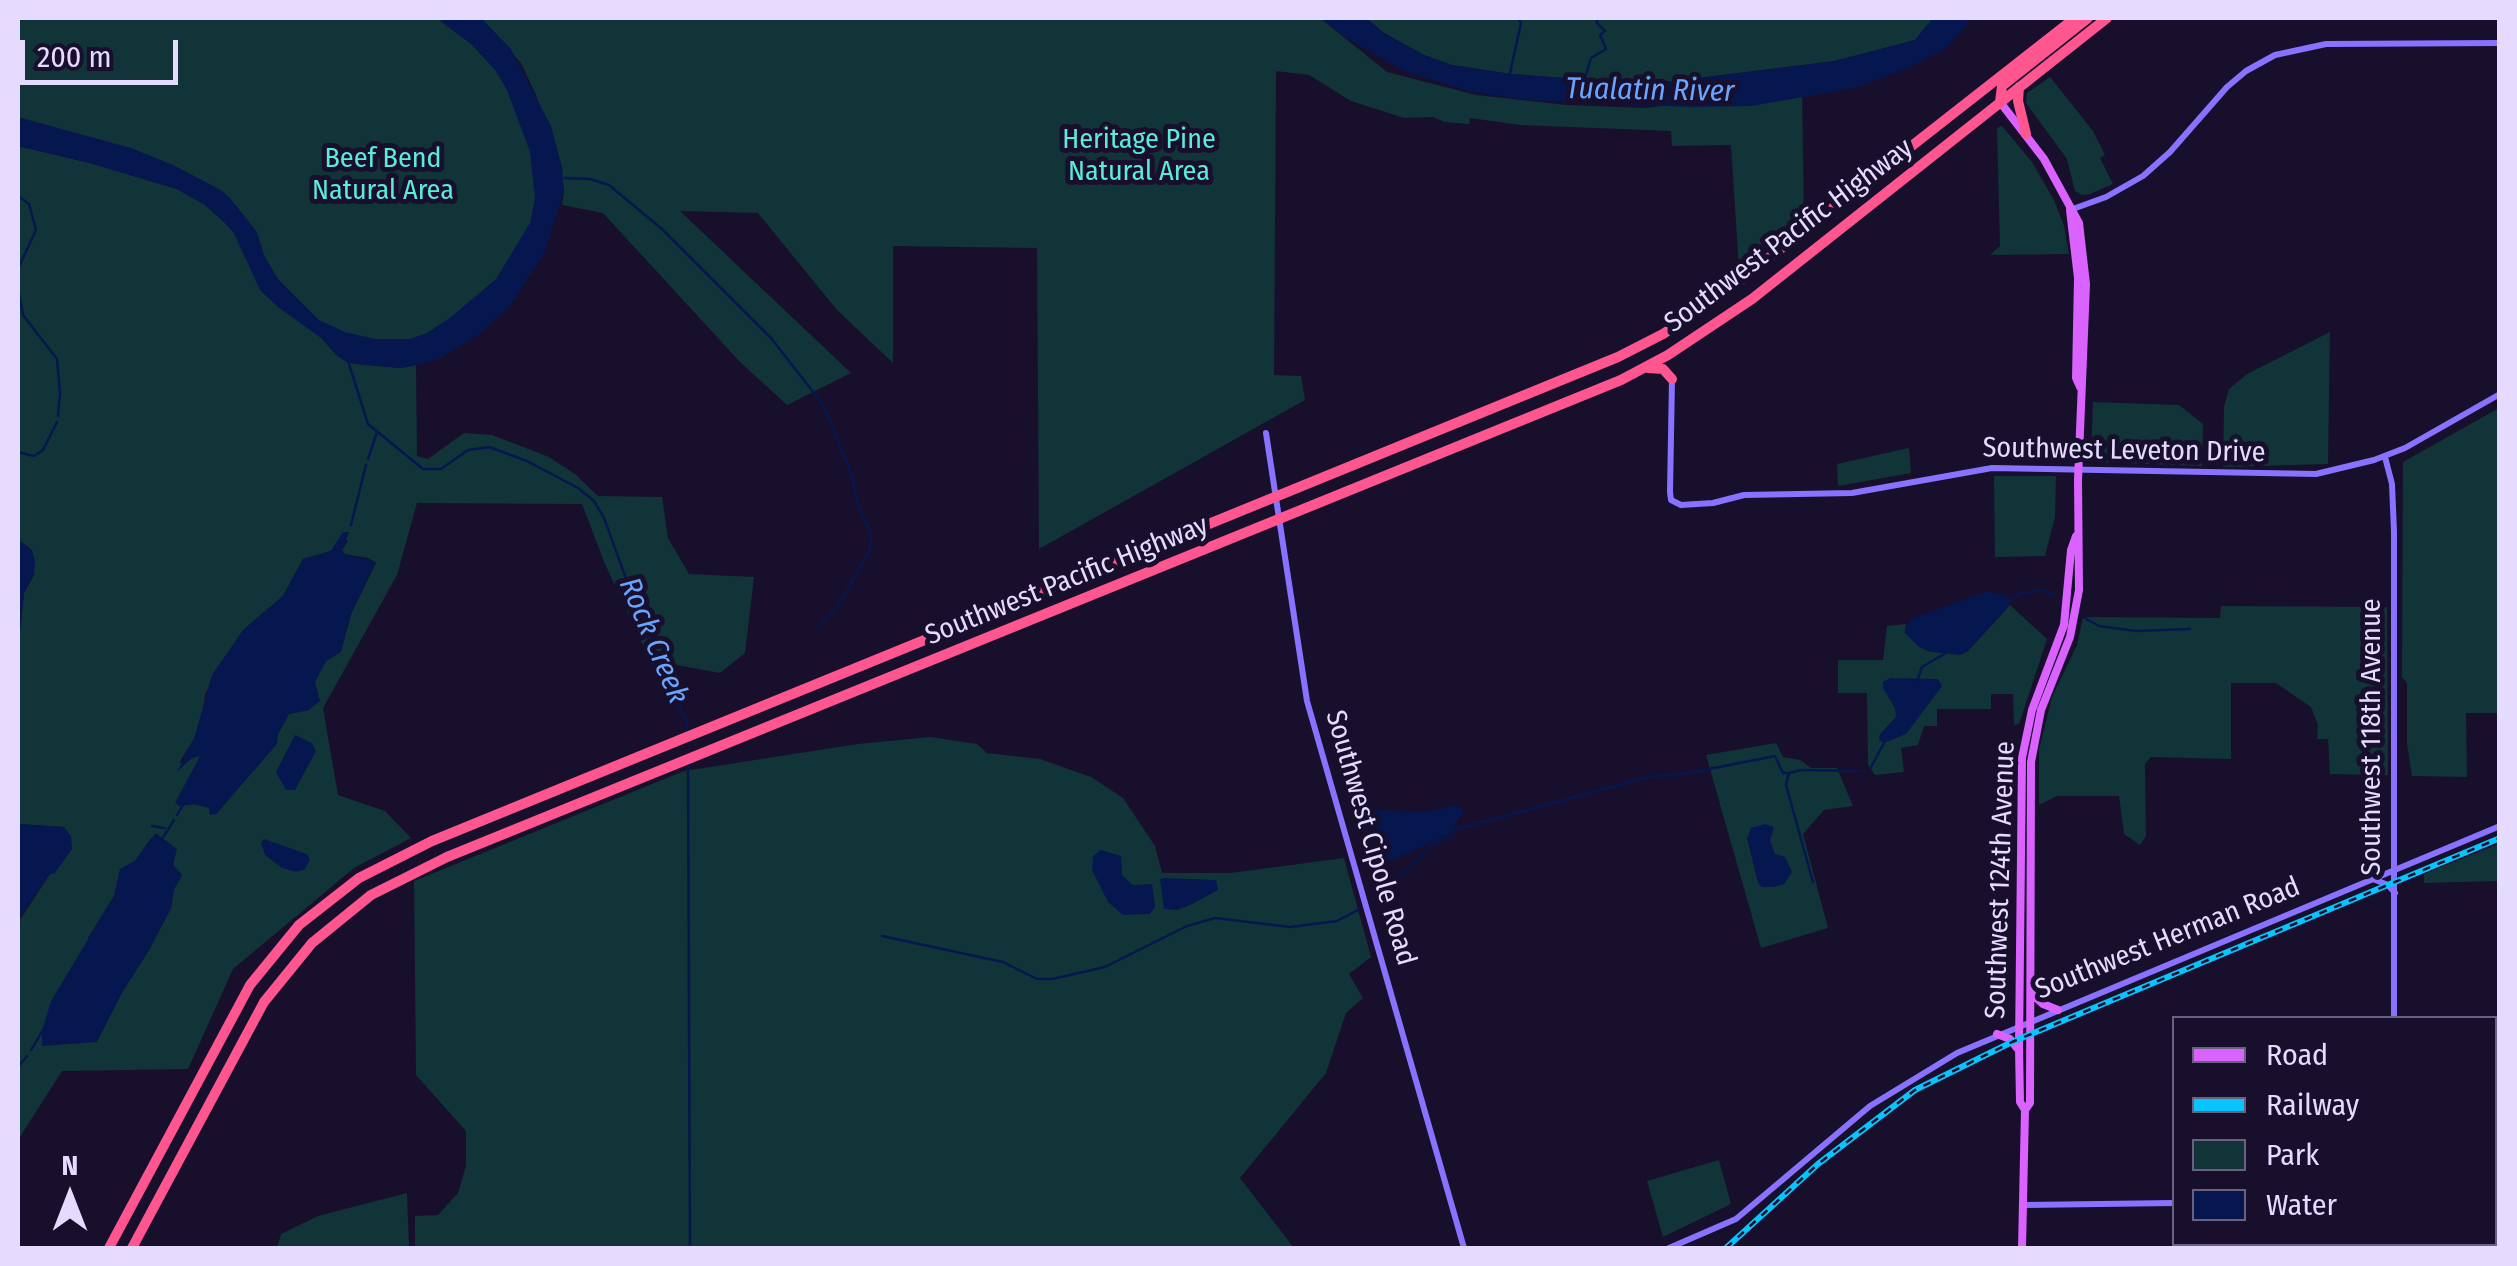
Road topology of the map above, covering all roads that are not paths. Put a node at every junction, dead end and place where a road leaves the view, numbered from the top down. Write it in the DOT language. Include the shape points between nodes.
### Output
graph roads {
  1 [pos="2075,18"];
  2 [pos="2088,18"];
  3 [pos="2107,18"];
  4 [pos="2500,43"];
  5 [pos="2019,87"];
  6 [pos="1978,94"];
  7 [pos="2000,102"];
  8 [pos="2026,134"];
  9 [pos="2070,210"];
  10 [pos="1681,346"];
  11 [pos="1642,368"];
  12 [pos="1672,379"];
  13 [pos="2500,394"];
  14 [pos="1513,402"];
  15 [pos="1520,421"];
  16 [pos="1266,433"];
  17 [pos="2385,456"];
  18 [pos="2078,470"];
  19 [pos="1276,498"];
  20 [pos="1280,518"];
  21 [pos="2076,536"];
  22 [pos="782,698"];
  23 [pos="790,718"];
  24 [pos="532,800"];
  25 [pos="539,819"];
  26 [pos="2500,826"];
  27 [pos="2396,870"];
  28 [pos="2372,879"];
  29 [pos="2395,893"];
  30 [pos="2031,993"];
  31 [pos="2058,1010"];
  32 [pos="2394,1016"];
  33 [pos="2031,1020"];
  34 [pos="2020,1025"];
  35 [pos="1997,1034"];
  36 [pos="2020,1051"];
  37 [pos="207,1063"];
  38 [pos="224,1071"];
  39 [pos="2026,1110"];
  40 [pos="2172,1203"];
  41 [pos="2025,1205"];
  42 [pos="110,1248"];
  43 [pos="132,1248"];
  44 [pos="1464,1248"];
  45 [pos="1669,1248"];
  46 [pos="2022,1248"];
  1 -- 6 [label="highway, Southwest Pacific Highway"];
  2 -- 7 [label="highway" via="2002,86"];
  3 -- 5 [label="highway, Southwest Pacific Highway"];
  4 -- 9 [label="street" via="2326,44 2284,52 2227,86 2143,176"];
  5 -- 7 [label="highway, Southwest Pacific Highway"];
  5 -- 8 [label="highway"];
  6 -- 7 [label="highway"];
  6 -- 14 [label="highway, Southwest Pacific Highway" via="1698,312 1618,357"];
  7 -- 8 [label="main road, Southwest 124th Avenue"];
  7 -- 10 [label="highway, Southwest Pacific Highway" via="1752,298"];
  8 -- 9 [label="main road, Southwest 124th Avenue"];
  9 -- 18 [label="main road, Southwest 124th Avenue" via="2078,278"];
  10 -- 11 [label="highway, Southwest Pacific Highway"];
  10 -- 12 [label="highway"];
  11 -- 12 [label="highway" via="1663,368"];
  11 -- 15 [label="highway, Southwest Pacific Highway"];
  12 -- 18 [label="street, Southwest Leveton Drive" via="1670,492 1681,506 1754,494 1852,494 1983,469"];
  13 -- 17 [label="street, Southwest Leveton Drive"];
  14 -- 15 [label="highway"];
  14 -- 19 [label="highway, Southwest Pacific Highway"];
  15 -- 20 [label="highway, Southwest Pacific Highway"];
  16 -- 19 [label="street, Southwest Cipole Road"];
  17 -- 18 [label="street, Southwest Leveton Drive" via="2292,476"];
  17 -- 27 [label="street, Southwest 118th Avenue" via="2393,496"];
  18 -- 21 [label="main road, Southwest 124th Avenue"];
  19 -- 20 [label="street, Southwest Cipole Road"];
  19 -- 22 [label="highway, Southwest Pacific Highway"];
  20 -- 23 [label="highway, Southwest Pacific Highway"];
  20 -- 44 [label="street, Southwest Cipole Road" via="1307,701"];
  21 -- 30 [label="main road, Southwest 124th Avenue" via="2074,618 2041,710 2031,762"];
  21 -- 34 [label="main road, Southwest 124th Avenue" via="2064,624 2022,758"];
  22 -- 23 [label="highway"];
  22 -- 24 [label="highway, Southwest Pacific Highway"];
  23 -- 25 [label="highway, Southwest Pacific Highway"];
  24 -- 25 [label="highway"];
  24 -- 37 [label="highway, Southwest Pacific Highway" via="390,860 327,900 261,970"];
  25 -- 38 [label="highway, Southwest Pacific Highway" via="407,875 340,918 275,986"];
  26 -- 27 [label="street, Southwest Herman Road"];
  27 -- 28 [label="street, Southwest Herman Road"];
  27 -- 29 [label="street, Southwest 118th Avenue"];
  28 -- 29 [label="street"];
  28 -- 31 [label="street, Southwest Herman Road"];
  29 -- 32 [label="street, Southwest 118th Avenue"];
  30 -- 31 [label="main road"];
  30 -- 33 [label="main road, Southwest 124th Avenue"];
  31 -- 33 [label="street, Southwest Herman Road"];
  33 -- 34 [label="street, Southwest Herman Road"];
  33 -- 39 [label="main road, Southwest 124th Avenue"];
  34 -- 35 [label="street, Southwest Herman Road"];
  34 -- 36 [label="main road, Southwest 124th Avenue"];
  35 -- 36 [label="main road"];
  35 -- 45 [label="street, Southwest Herman Road" via="1882,1097 1736,1219"];
  36 -- 39 [label="main road, Southwest 124th Avenue" via="2020,1102"];
  37 -- 38 [label="highway"];
  37 -- 42 [label="highway, Southwest Pacific Highway"];
  38 -- 43 [label="highway, Southwest Pacific Highway"];
  39 -- 41 [label="main road, Southwest 124th Avenue"];
  40 -- 41 [label="street"];
  41 -- 46 [label="main road, Southwest 124th Avenue"];
}
